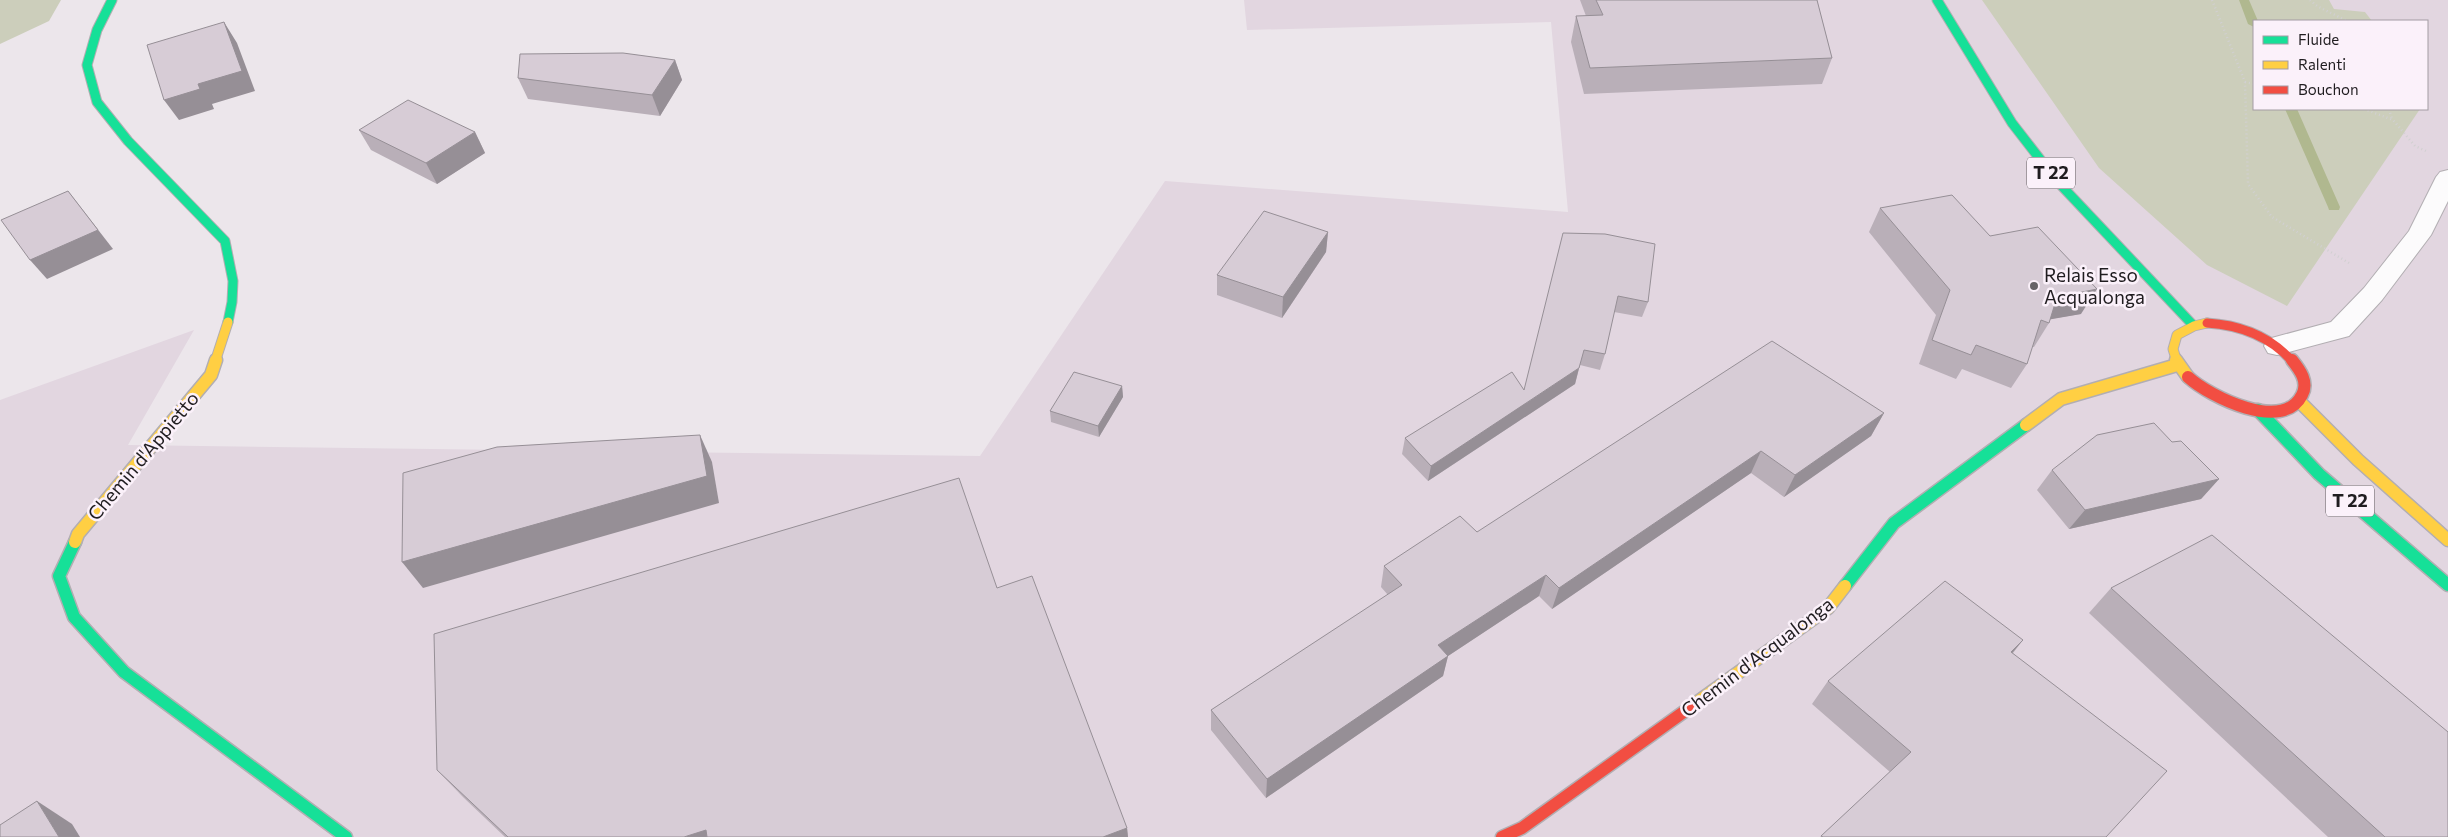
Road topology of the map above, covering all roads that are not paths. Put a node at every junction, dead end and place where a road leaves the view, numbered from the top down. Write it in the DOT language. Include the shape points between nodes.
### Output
graph roads {
  1 [pos="112,0"];
  2 [pos="1937,0"];
  3 [pos="2448,177"];
  4 [pos="2192,324"];
  5 [pos="2276,346"];
  6 [pos="2177,365"];
  7 [pos="2299,401"];
  8 [pos="2258,410"];
  9 [pos="2448,540"];
  10 [pos="2448,585"];
  11 [pos="346,837"];
  12 [pos="1502,837"];
  1 -- 11 [label="street, Chemin d'Appietto" via="97,30 87,65 97,102 128,141 225,241 231,260 231,312 211,375 78,534 59,576 74,618 124,672"];
  2 -- 4 [label="street, T 22" via="2017,131 2057,181"];
  3 -- 5 [label="street" via="2419,235 2340,329"];
  4 -- 5 [label="street" via="2207,322 2243,329"];
  4 -- 6 [label="street" via="2180,330 2172,340"];
  5 -- 7 [label="street" via="2293,360 2303,375 2305,390"];
  6 -- 8 [label="street" via="2202,389 2239,406"];
  6 -- 12 [label="street, Chemin d'Acqualonga" via="2061,399 1894,523 1828,608 1522,828"];
  7 -- 8 [label="street" via="2289,407"];
  7 -- 9 [label="street, T 22" via="2358,460"];
  8 -- 10 [label="street, T 22" via="2319,474"];
}
